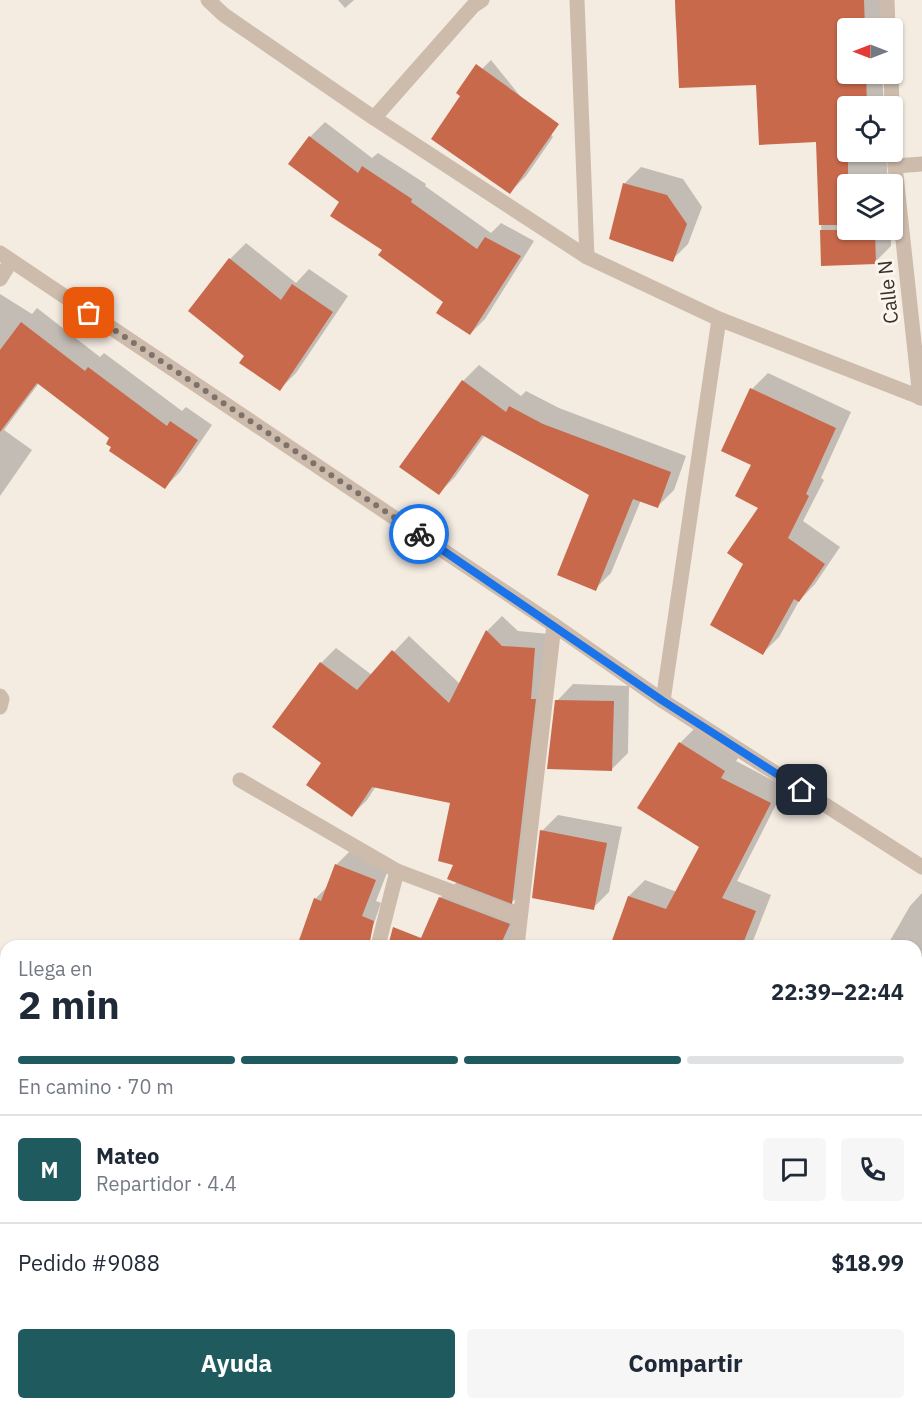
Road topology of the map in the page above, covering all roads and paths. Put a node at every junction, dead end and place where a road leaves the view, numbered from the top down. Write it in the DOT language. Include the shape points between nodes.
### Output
graph roads {
  1 [pos="208,0"];
  2 [pos="577,0"];
  3 [pos="887,0"];
  4 [pos="474,2"];
  5 [pos="888,18"];
  6 [pos="374,118"];
  7 [pos="896,162"];
  8 [pos="922,164"];
  9 [pos="896,166"];
  10 [pos="6,257"];
  11 [pos="587,257"];
  12 [pos="0,279"];
  13 [pos="719,319"];
  14 [pos="921,398"];
  15 [pos="554,625"];
  16 [pos="0,696"];
  17 [pos="663,701"];
  18 [pos="0,706"];
  19 [pos="240,780"];
  20 [pos="922,867"];
  21 [pos="397,871"];
  22 [pos="519,917"];
  23 [pos="380,940"];
  24 [pos="517,940"];
  1 -- 6 [label="street"];
  2 -- 11 [label="street"];
  3 -- 5 [label="street"];
  4 -- 6 [label="street"];
  6 -- 11 [label="street"];
  7 -- 9 [label="street, Calle N"];
  8 -- 9 [label="street"];
  9 -- 14 [label="street, Calle N"];
  10 -- 12 [label="street"];
  10 -- 15 [label="street"];
  11 -- 13 [label="street"];
  13 -- 14 [label="street"];
  13 -- 17 [label="street"];
  15 -- 17 [label="street"];
  15 -- 22 [label="street"];
  16 -- 18 [label="street"];
  17 -- 20 [label="street"];
  19 -- 21 [label="street"];
  21 -- 22 [label="street"];
  21 -- 23 [label="street"];
  22 -- 24 [label="street"];
}
